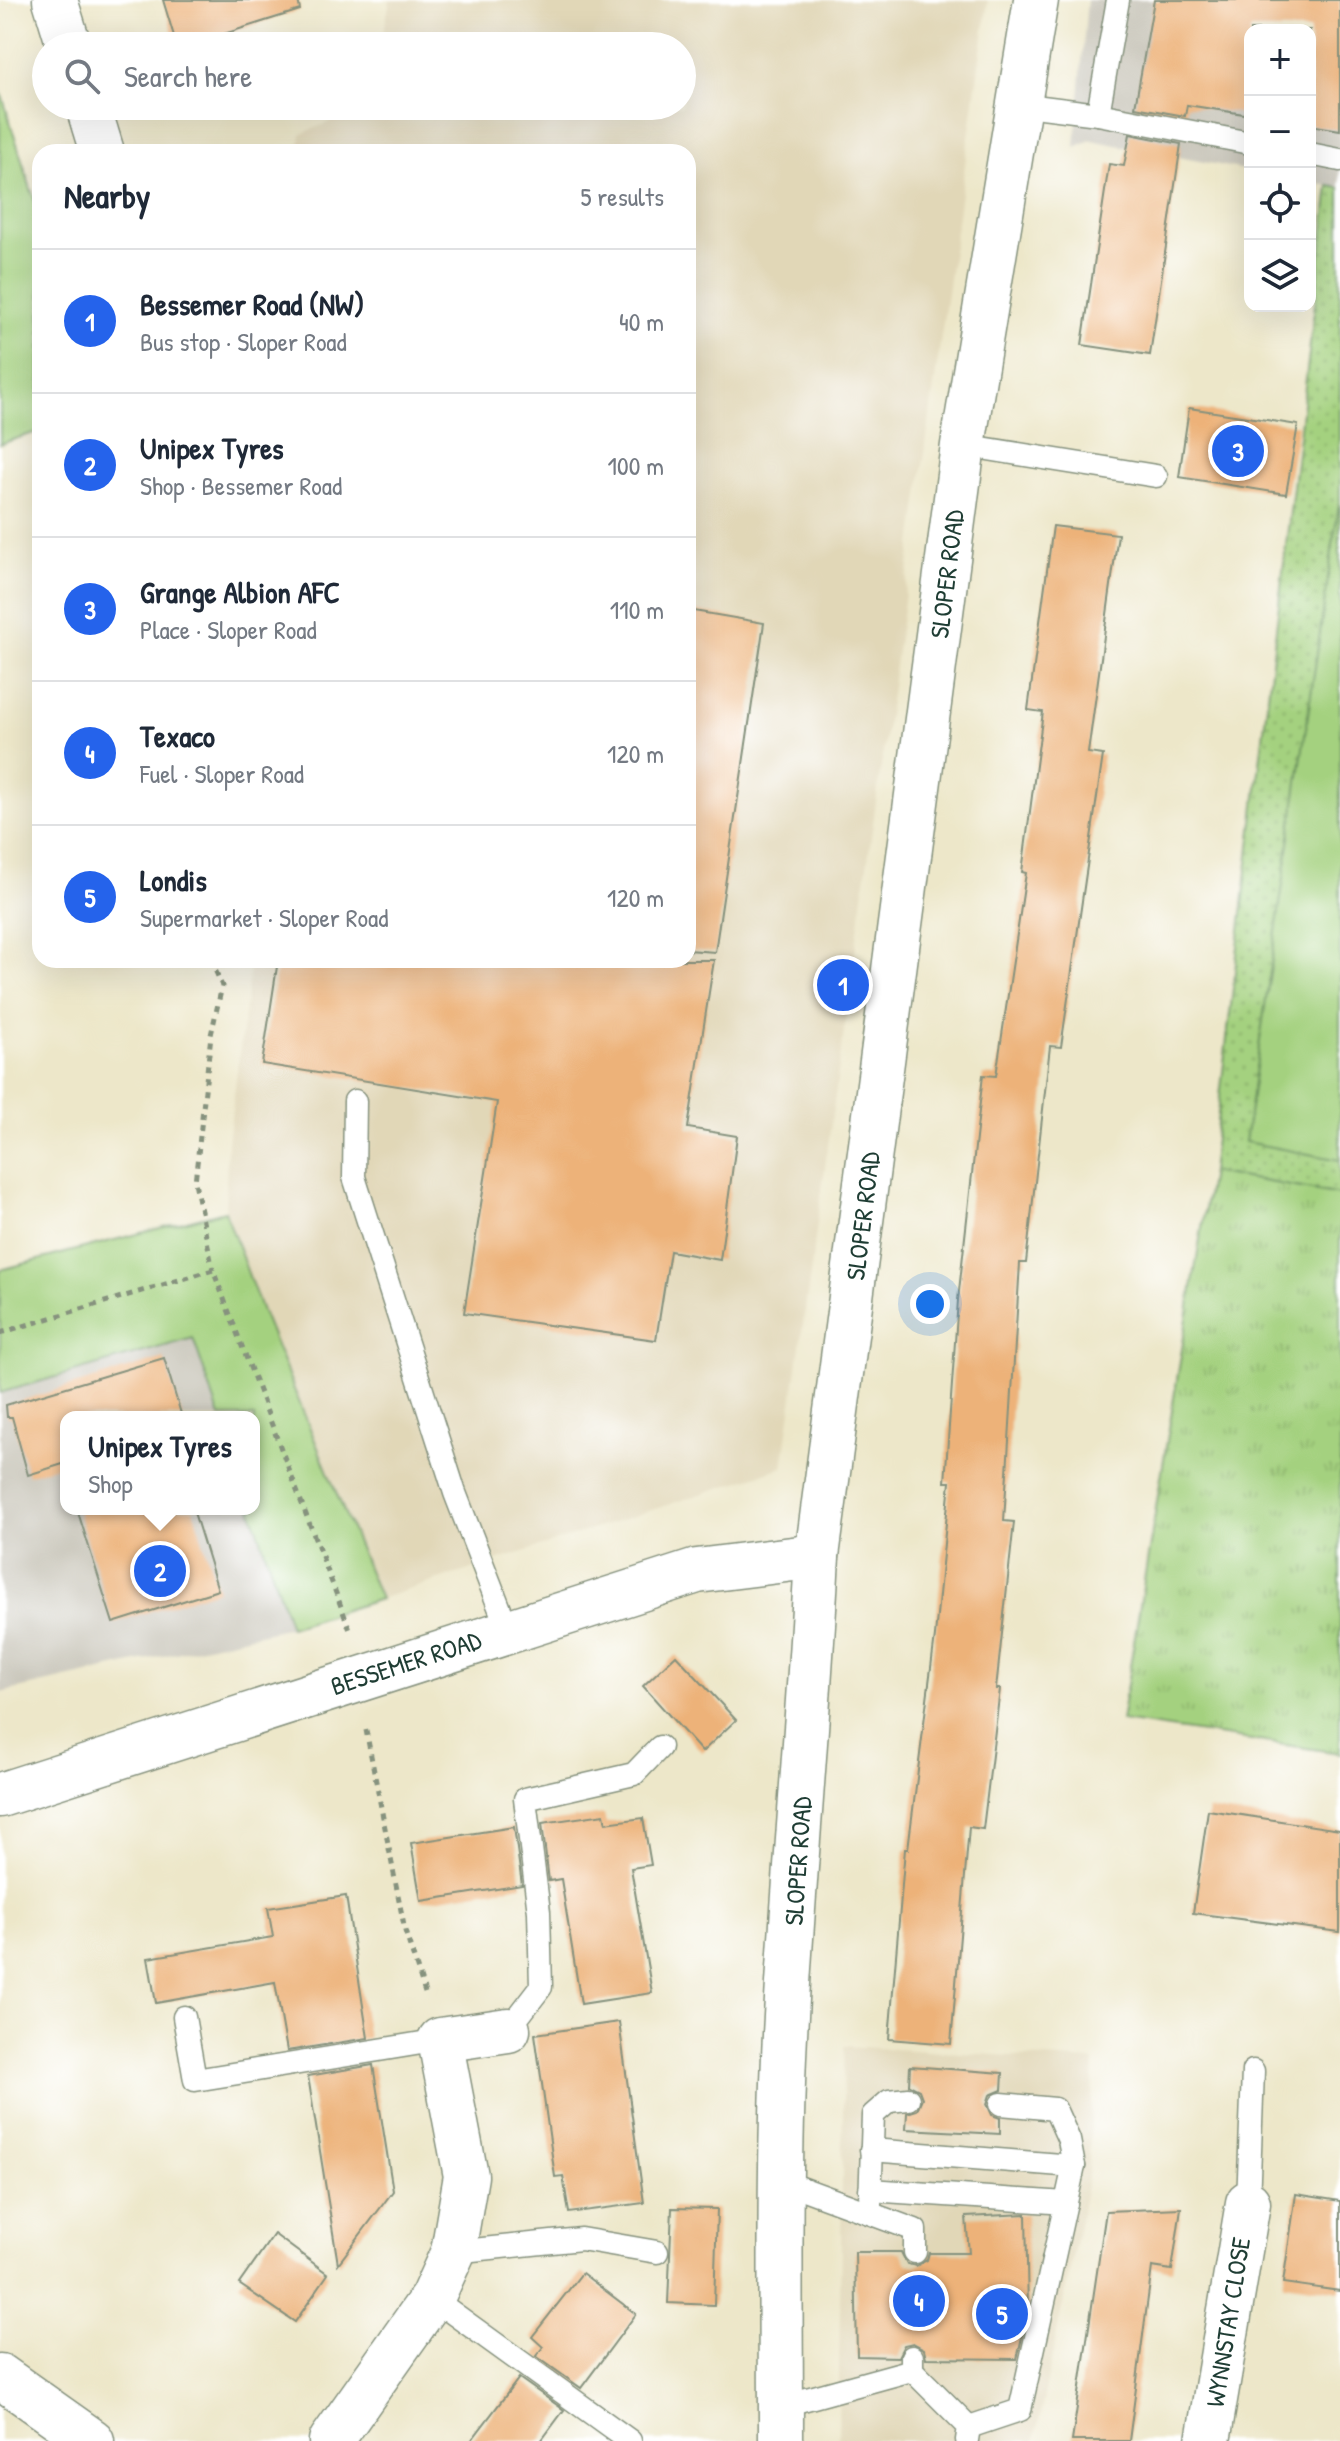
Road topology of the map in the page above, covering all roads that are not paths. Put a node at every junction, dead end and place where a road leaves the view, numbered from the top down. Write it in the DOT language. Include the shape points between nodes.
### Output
graph roads {
  1 [pos="55,0"];
  2 [pos="1036,0"];
  3 [pos="1118,0"];
  4 [pos="65,32"];
  5 [pos="1018,104"];
  6 [pos="1098,114"];
  7 [pos="92,120"];
  8 [pos="1244,142"];
  9 [pos="100,144"];
  10 [pos="1316,155"];
  11 [pos="1340,160"];
  12 [pos="963,445"];
  13 [pos="1156,476"];
  14 [pos="355,1101"];
  15 [pos="817,1556"];
  16 [pos="508,1630"];
  17 [pos="660,1747"];
  18 [pos="0,1795"];
  19 [pos="184,2017"];
  20 [pos="508,2030"];
  21 [pos="440,2040"];
  22 [pos="1253,2071"];
  23 [pos="908,2099"];
  24 [pos="1001,2104"];
  25 [pos="871,2150"];
  26 [pos="1074,2166"];
  27 [pos="782,2181"];
  28 [pos="870,2190"];
  29 [pos="1066,2203"];
  30 [pos="1248,2203"];
  31 [pos="869,2214"];
  32 [pos="453,2252"];
  33 [pos="657,2252"];
  34 [pos="915,2252"];
  35 [pos="432,2298"];
  36 [pos="0,2376"];
  37 [pos="781,2423"];
  38 [pos="968,2434"];
  39 [pos="92,2441"];
  40 [pos="331,2441"];
  41 [pos="630,2441"];
  42 [pos="1208,2441"];
  1 -- 4 [label="street"];
  2 -- 5 [label="street, SLOPER ROAD"];
  3 -- 6 [label="lane"];
  5 -- 6 [label="lane"];
  5 -- 12 [label="street, SLOPER ROAD"];
  6 -- 8 [label="lane"];
  7 -- 9 [label="street"];
  10 -- 11 [label="lane"];
  12 -- 13 [label="lane"];
  12 -- 15 [label="street, SLOPER ROAD"];
  14 -- 16 [label="lane" via="354,1177 455,1493"];
  15 -- 16 [label="street, BESSEMER ROAD" via="697,1571"];
  15 -- 27 [label="street, SLOPER ROAD" via="786,2018"];
  16 -- 18 [label="street, BESSEMER ROAD"];
  17 -- 20 [label="lane" via="634,1774 525,1799 539,1912 541,1987"];
  19 -- 21 [label="lane" via="195,2080"];
  20 -- 21 [label="street"];
  21 -- 32 [label="street" via="466,2176"];
  22 -- 30 [label="lane"];
  23 -- 25 [label="lane" via="889,2101 873,2115"];
  24 -- 26 [label="lane" via="1055,2109"];
  25 -- 26 [label="lane"];
  25 -- 28 [label="lane"];
  26 -- 29 [label="lane"];
  27 -- 31 [label="lane"];
  27 -- 37 [label="street, SLOPER ROAD"];
  28 -- 29 [label="lane"];
  28 -- 31 [label="lane"];
  29 -- 38 [label="lane" via="1020,2410"];
  30 -- 42 [label="street, WYNNSTAY CLOSE"];
  31 -- 34 [label="lane" via="915,2230"];
  32 -- 33 [label="lane" via="581,2239"];
  32 -- 35 [label="street"];
  35 -- 40 [label="street"];
  35 -- 41 [label="lane"];
  36 -- 39 [label="street"];
  37 -- 38 [label="lane" via="912,2364"];
}
